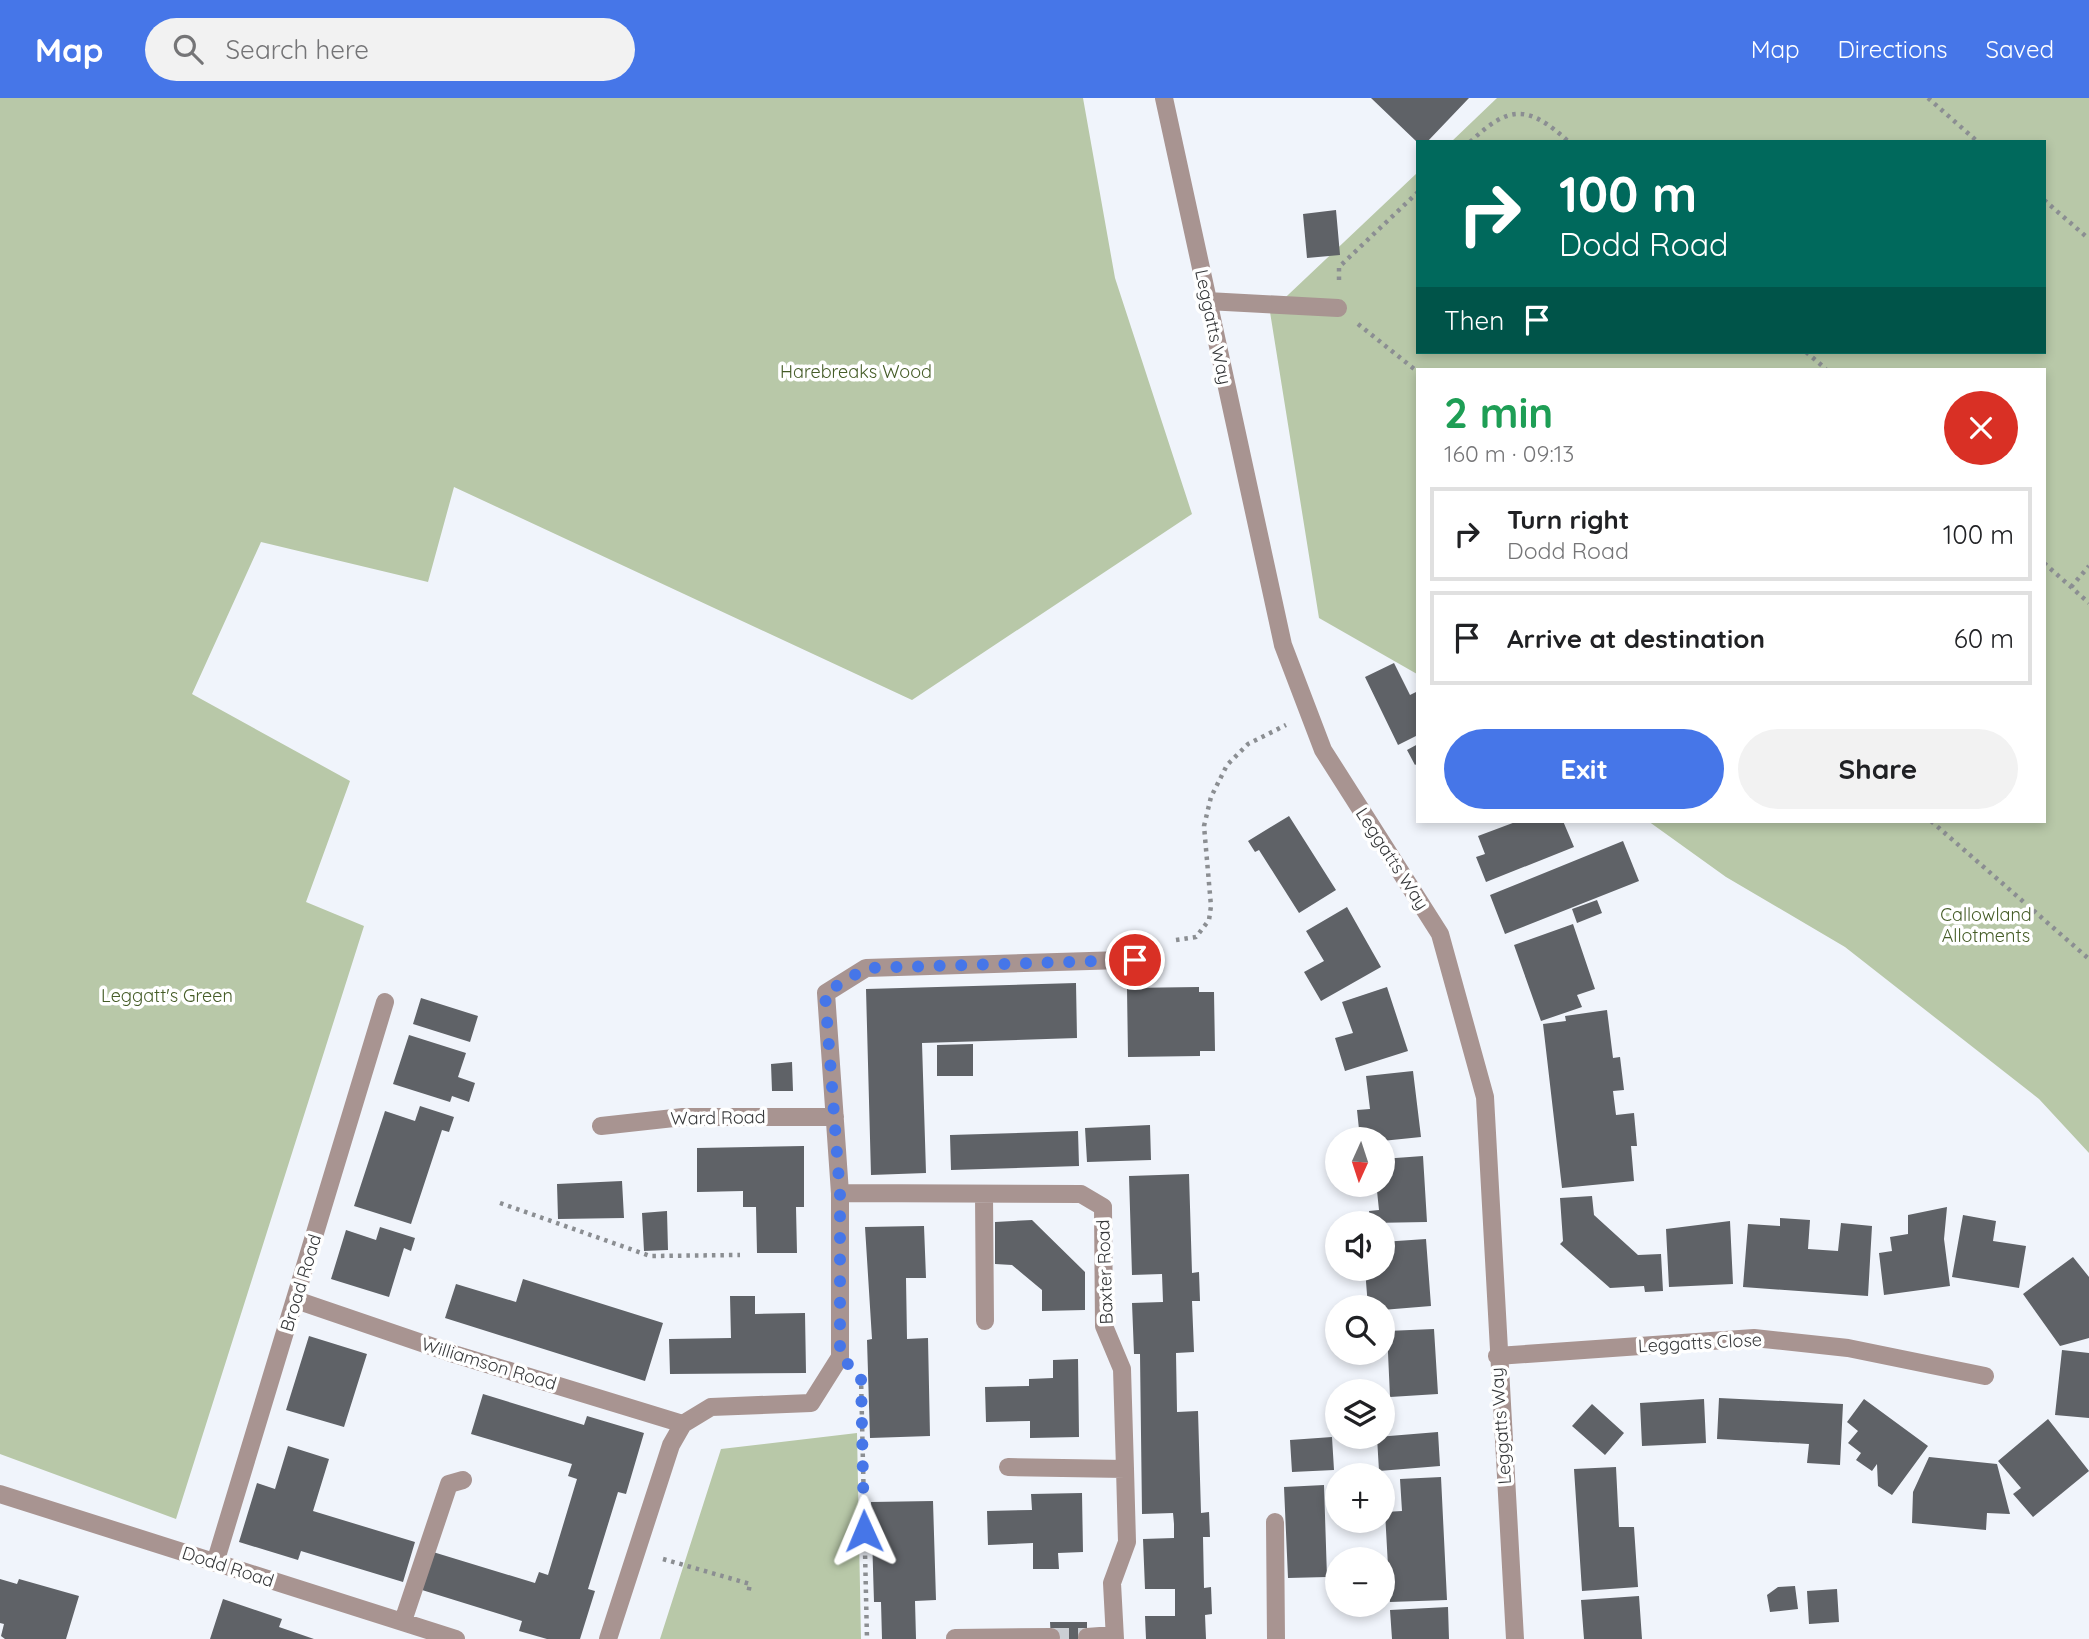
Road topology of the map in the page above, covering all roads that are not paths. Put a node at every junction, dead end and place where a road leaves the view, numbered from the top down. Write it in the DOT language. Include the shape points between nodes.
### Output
graph roads {
  1 [pos="1164,98"];
  2 [pos="1207,302"];
  3 [pos="1338,308"];
  4 [pos="1155,959"];
  5 [pos="385,1002"];
  6 [pos="835,1117"];
  7 [pos="601,1126"];
  8 [pos="840,1194"];
  9 [pos="984,1195"];
  10 [pos="296,1300"];
  11 [pos="985,1321"];
  12 [pos="1497,1356"];
  13 [pos="1985,1376"];
  14 [pos="683,1423"];
  15 [pos="1008,1467"];
  16 [pos="1125,1469"];
  17 [pos="463,1480"];
  18 [pos="0,1494"];
  19 [pos="1275,1522"];
  20 [pos="215,1563"];
  21 [pos="403,1621"];
  22 [pos="1051,1637"];
  23 [pos="1087,1637"];
  24 [pos="1114,1637"];
  25 [pos="955,1638"];
  26 [pos="456,1639"];
  27 [pos="608,1639"];
  28 [pos="1276,1639"];
  29 [pos="1515,1639"];
  1 -- 2 [label="street, Leggatts Way"];
  2 -- 3 [label="street"];
  2 -- 12 [label="street, Leggatts Way" via="1283,645 1323,750 1440,934 1485,1097"];
  4 -- 6 [label="street" via="866,968 825,993"];
  5 -- 10 [label="street, Broad Road"];
  6 -- 7 [label="street, Ward Road" via="683,1118"];
  6 -- 8 [label="street"];
  8 -- 9 [label="street, Baxter Road"];
  8 -- 14 [label="street" via="840,1357 811,1403 711,1407"];
  9 -- 11 [label="street"];
  9 -- 16 [label="street, Baxter Road" via="1080,1194 1103,1207 1104,1326 1122,1369"];
  10 -- 14 [label="street, Williamson Road" via="454,1354"];
  10 -- 20 [label="street, Broad Road"];
  12 -- 13 [label="street, Leggatts Close" via="1754,1338 1848,1349"];
  12 -- 29 [label="street, Leggatts Way"];
  14 -- 27 [label="street" via="671,1445"];
  15 -- 16 [label="street"];
  16 -- 24 [label="street, Baxter Road" via="1127,1542 1112,1583"];
  17 -- 21 [label="street" via="449,1484"];
  18 -- 20 [label="street, Dodd Road"];
  19 -- 28 [label="street"];
  20 -- 21 [label="street, Dodd Road"];
  21 -- 26 [label="street, Dodd Road"];
  22 -- 25 [label="street"];
  23 -- 24 [label="street"];
}
